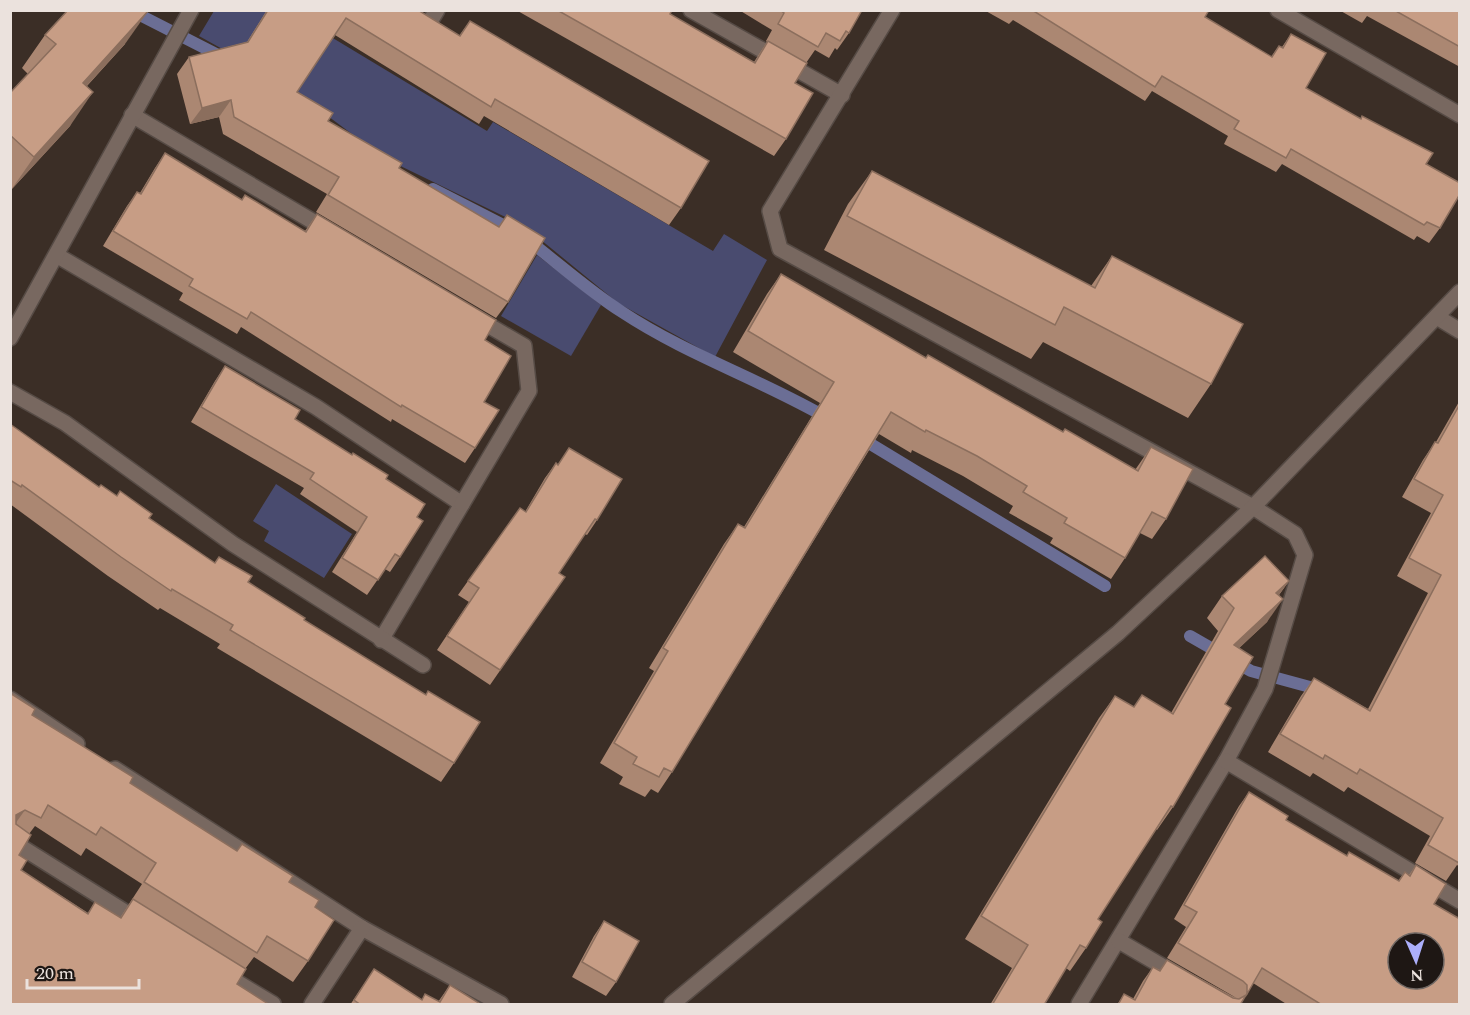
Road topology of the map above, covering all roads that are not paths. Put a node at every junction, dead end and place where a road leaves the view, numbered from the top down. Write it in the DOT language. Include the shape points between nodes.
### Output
graph roads {
  1 [pos="191,10"];
  2 [pos="437,10"];
  3 [pos="691,10"];
  4 [pos="892,10"];
  5 [pos="1279,12"];
  6 [pos="426,28"];
  7 [pos="842,95"];
  8 [pos="132,115"];
  9 [pos="1460,115"];
  10 [pos="339,237"];
  11 [pos="58,256"];
  12 [pos="1460,292"];
  13 [pos="462,310"];
  14 [pos="1437,317"];
  15 [pos="1460,331"];
  16 [pos="10,338"];
  17 [pos="10,392"];
  18 [pos="462,504"];
  19 [pos="1253,507"];
  20 [pos="381,640"];
  21 [pos="423,665"];
  22 [pos="10,699"];
  23 [pos="86,750"];
  24 [pos="1226,760"];
  25 [pos="105,763"];
  26 [pos="10,840"];
  27 [pos="1460,900"];
  28 [pos="362,928"];
  29 [pos="152,929"];
  30 [pos="1119,941"];
  31 [pos="212,967"];
  32 [pos="1188,981"];
  33 [pos="273,1005"];
  34 [pos="312,1005"];
  35 [pos="501,1005"];
  36 [pos="672,1005"];
  37 [pos="1079,1005"];
  1 -- 8 [label="street"];
  2 -- 6 [label="street"];
  3 -- 7 [label="street"];
  4 -- 7 [label="street"];
  5 -- 9 [label="street"];
  7 -- 19 [label="street" via="770,211 780,249"];
  8 -- 10 [label="street"];
  8 -- 11 [label="street"];
  11 -- 16 [label="street"];
  11 -- 18 [label="street" via="316,407"];
  12 -- 14 [label="street"];
  13 -- 18 [label="street" via="524,346 529,392"];
  14 -- 15 [label="street"];
  14 -- 19 [label="street"];
  17 -- 20 [label="street" via="65,423 233,544"];
  18 -- 20 [label="street"];
  19 -- 24 [label="street" via="1295,534 1305,555 1265,689"];
  19 -- 36 [label="street" via="1118,633"];
  20 -- 21 [label="street"];
  22 -- 23 [label="street"];
  24 -- 27 [label="street"];
  24 -- 30 [label="street"];
  25 -- 28 [label="street"];
  26 -- 29 [label="street"];
  28 -- 34 [label="street"];
  28 -- 35 [label="street"];
  30 -- 32 [label="street"];
  30 -- 37 [label="street"];
  31 -- 33 [label="street"];
}
